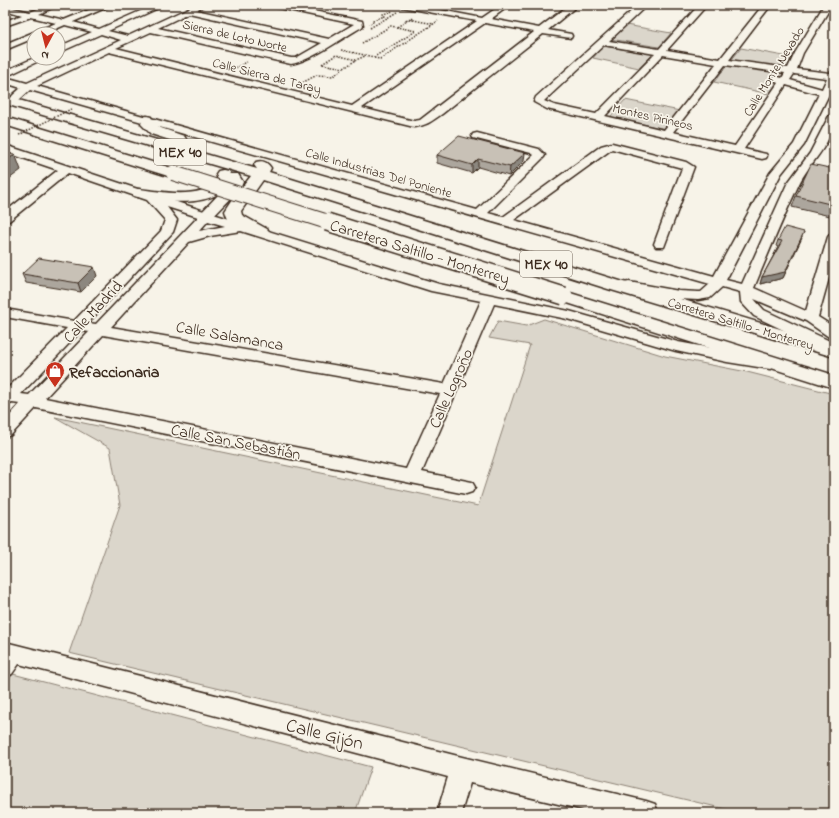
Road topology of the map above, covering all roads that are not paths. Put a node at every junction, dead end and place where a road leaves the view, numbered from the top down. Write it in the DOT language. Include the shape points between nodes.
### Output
graph roads {
  1 [pos="54,5"];
  2 [pos="108,5"];
  3 [pos="161,5"];
  4 [pos="201,5"];
  5 [pos="274,5"];
  6 [pos="506,5"];
  7 [pos="574,5"];
  8 [pos="643,5"];
  9 [pos="703,5"];
  10 [pos="767,5"];
  11 [pos="828,5"];
  12 [pos="5,8"];
  13 [pos="401,8"];
  14 [pos="189,11"];
  15 [pos="30,14"];
  16 [pos="484,20"];
  17 [pos="65,23"];
  18 [pos="5,24"];
  19 [pos="57,26"];
  20 [pos="150,29"];
  21 [pos="542,31"];
  22 [pos="100,32"];
  23 [pos="568,36"];
  24 [pos="26,38"];
  25 [pos="129,38"];
  26 [pos="602,42"];
  27 [pos="327,44"];
  28 [pos="5,47"];
  29 [pos="66,47"];
  30 [pos="108,49"];
  31 [pos="662,52"];
  32 [pos="719,63"];
  33 [pos="26,65"];
  34 [pos="791,71"];
  35 [pos="5,74"];
  36 [pos="834,76"];
  37 [pos="5,80"];
  38 [pos="783,81"];
  39 [pos="29,86"];
  40 [pos="825,93"];
  41 [pos="9,101"];
  42 [pos="354,109"];
  43 [pos="598,118"];
  44 [pos="834,118"];
  45 [pos="147,120"];
  46 [pos="5,121"];
  47 [pos="101,129"];
  48 [pos="667,134"];
  49 [pos="477,136"];
  50 [pos="10,150"];
  51 [pos="738,150"];
  52 [pos="762,156"];
  53 [pos="5,159"];
  54 [pos="67,168"];
  55 [pos="219,172"];
  56 [pos="260,174"];
  57 [pos="139,193"];
  58 [pos="480,214"];
  59 [pos="206,216"];
  60 [pos="5,218"];
  61 [pos="505,221"];
  62 [pos="246,227"];
  63 [pos="262,232"];
  64 [pos="834,236"];
  65 [pos="184,240"];
  66 [pos="660,244"];
  67 [pos="719,282"];
  68 [pos="614,285"];
  69 [pos="746,290"];
  70 [pos="489,300"];
  71 [pos="5,313"];
  72 [pos="811,318"];
  73 [pos="77,326"];
  74 [pos="99,330"];
  75 [pos="834,334"];
  76 [pos="834,350"];
  77 [pos="780,365"];
  78 [pos="834,382"];
  79 [pos="449,390"];
  80 [pos="6,398"];
  81 [pos="33,401"];
  82 [pos="5,431"];
  83 [pos="411,476"];
  84 [pos="466,487"];
  85 [pos="8,657"];
  86 [pos="462,769"];
  87 [pos="608,808"];
  88 [pos="450,813"];
  89 [pos="646,813"];
  1 -- 15 [label="street"];
  2 -- 17 [label="street"];
  3 -- 22 [label="street"];
  4 -- 14 [label="street"];
  5 -- 27 [label="street" via="359,23 357,27"];
  6 -- 16 [label="street"];
  7 -- 21 [label="street"];
  8 -- 26 [label="street"];
  9 -- 31 [label="street"];
  10 -- 32 [label="street"];
  11 -- 34 [label="street, Calle Monte Nevado"];
  12 -- 15 [label="street"];
  13 -- 16 [label="street"];
  14 -- 20 [label="street"];
  14 -- 27 [label="street"];
  15 -- 17 [label="street"];
  15 -- 18 [label="street"];
  16 -- 21 [label="street"];
  16 -- 42 [label="street"];
  17 -- 19 [label="street"];
  17 -- 22 [label="street"];
  20 -- 25 [label="street"];
  20 -- 27 [label="street, Sierra de Loto Norte" via="296,60"];
  21 -- 23 [label="street"];
  21 -- 42 [label="street, Calle Sierra de Taray" via="420,124"];
  22 -- 25 [label="street"];
  22 -- 29 [label="street"];
  24 -- 28 [label="street"];
  25 -- 30 [label="street"];
  26 -- 31 [label="street"];
  26 -- 43 [label="street, Montes Pirineos" via="541,97 539,102"];
  30 -- 39 [label="street"];
  30 -- 42 [label="street, Calle Sierra de Taray"];
  31 -- 32 [label="street"];
  31 -- 43 [label="street"];
  32 -- 34 [label="street"];
  32 -- 38 [label="street"];
  32 -- 48 [label="street"];
  33 -- 35 [label="street"];
  34 -- 36 [label="street"];
  34 -- 38 [label="street, Calle Monte Nevado"];
  36 -- 40 [label="street"];
  37 -- 39 [label="street, Calle Industrias Del Poniente"];
  38 -- 40 [label="street"];
  38 -- 51 [label="street, Calle Monte Nevado"];
  39 -- 41 [label="street"];
  39 -- 45 [label="street, Calle Industrias Del Poniente"];
  40 -- 67 [label="street" via="799,145 776,173"];
  41 -- 47 [label="main road, Carretera Saltillo - Monterrey / MEX 40"];
  43 -- 48 [label="street, Montes Pirineos"];
  44 -- 69 [label="street" via="815,154 793,184"];
  45 -- 56 [label="main road" via="148,126 162,133 261,164 264,168"];
  45 -- 58 [label="street, Calle Industrias Del Poniente"];
  46 -- 77 [label="main road, Carretera Saltillo - Monterrey / MEX 40, bridge"];
  47 -- 55 [label="main road" via="103,133"];
  47 -- 56 [label="main road, Carretera Saltillo - Monterrey / MEX 40"];
  48 -- 51 [label="street, Montes Pirineos"];
  49 -- 58 [label="street" via="540,155"];
  50 -- 53 [label="street"];
  50 -- 54 [label="street"];
  51 -- 52 [label="street, Montes Pirineos"];
  54 -- 57 [label="street"];
  54 -- 60 [label="street"];
  55 -- 57 [label="main road" via="225,178 222,184 216,190 204,194 174,197"];
  55 -- 59 [label="main road" via="232,177 236,184"];
  56 -- 63 [label="main road" via="233,211 235,217"];
  56 -- 68 [label="main road, Carretera Saltillo - Monterrey / MEX 40"];
  57 -- 59 [label="street"];
  57 -- 73 [label="street, Calle Madrid" via="162,208 171,220 169,229"];
  58 -- 61 [label="street, Calle Industrias Del Poniente"];
  59 -- 62 [label="street"];
  59 -- 65 [label="street, Calle Madrid"];
  61 -- 66 [label="street" via="605,148 612,146 688,167"];
  61 -- 67 [label="street, Calle Industrias Del Poniente"];
  62 -- 63 [label="street"];
  62 -- 65 [label="street" via="220,229"];
  63 -- 70 [label="street" via="436,288"];
  64 -- 72 [label="street"];
  65 -- 74 [label="street, Calle Madrid"];
  67 -- 68 [label="street" via="705,295 672,294"];
  67 -- 69 [label="street, Calle Industrias Del Poniente"];
  68 -- 76 [label="main road, Carretera Saltillo - Monterrey / MEX 40"];
  69 -- 72 [label="street, Calle Industrias Del Poniente"];
  69 -- 76 [label="street" via="748,302 759,313"];
  70 -- 77 [label="street" via="569,315 676,346"];
  70 -- 79 [label="street, Calle Logroño"];
  71 -- 73 [label="street, Calle Salamanca"];
  72 -- 75 [label="street, Calle Industrias Del Poniente"];
  73 -- 74 [label="street, Calle Salamanca"];
  73 -- 80 [label="street, Calle Madrid"];
  74 -- 79 [label="street, Calle Salamanca"];
  74 -- 81 [label="street, Calle Madrid"];
  77 -- 78 [label="main road, Carretera Saltillo - Monterrey / MEX 40"];
  79 -- 83 [label="street, Calle Logroño"];
  80 -- 81 [label="street, Calle San Sebastián"];
  81 -- 82 [label="street, Calle Madrid"];
  81 -- 83 [label="street, Calle San Sebastián"];
  83 -- 84 [label="street, Calle San Sebastián"];
  85 -- 86 [label="street, Calle Gijón"];
  86 -- 87 [label="street, Calle Gijón"];
  86 -- 88 [label="street"];
  87 -- 89 [label="street, Calle Gijón"];
}
